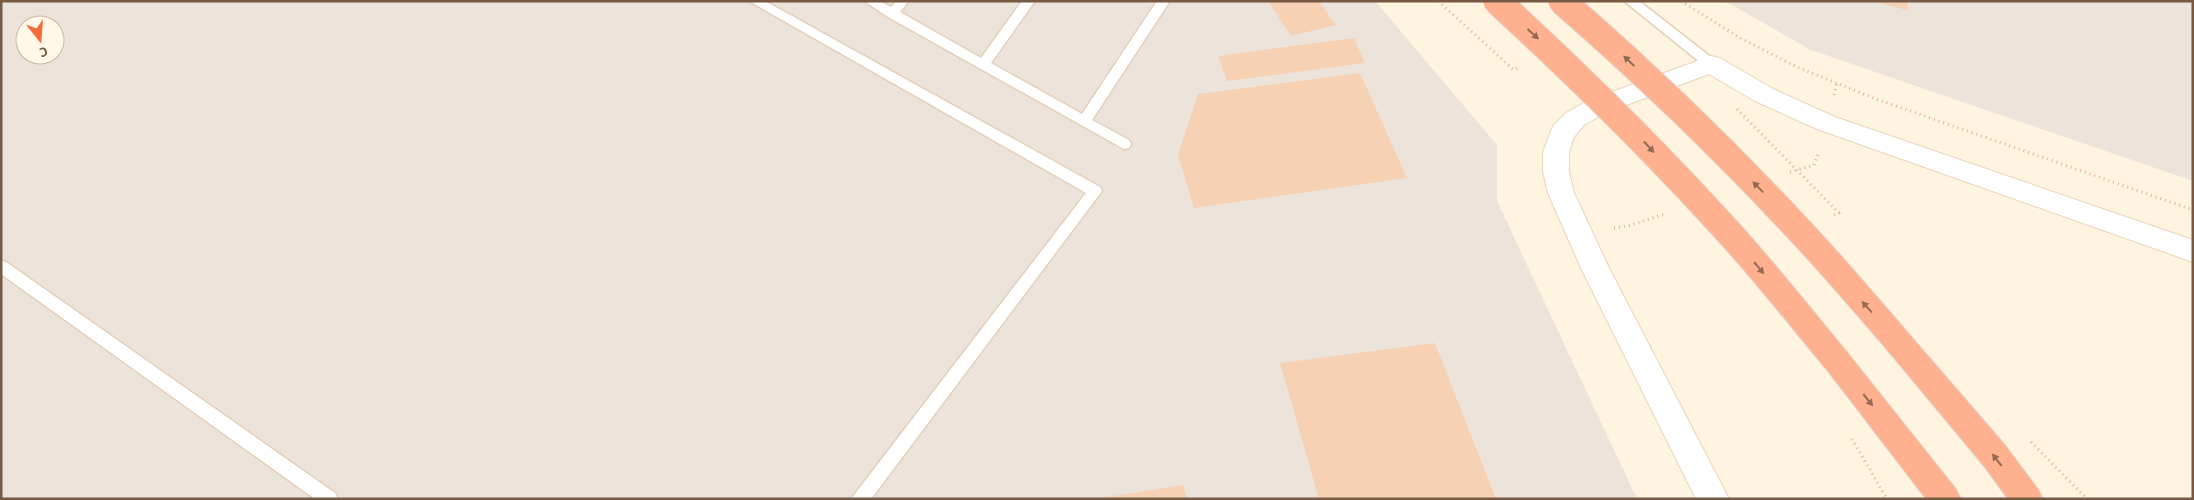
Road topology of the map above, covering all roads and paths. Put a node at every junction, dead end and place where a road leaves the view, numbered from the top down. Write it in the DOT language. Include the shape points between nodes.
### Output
graph roads {
  1 [pos="755,1"];
  2 [pos="870,1"];
  3 [pos="903,1"];
  4 [pos="1029,1"];
  5 [pos="1164,1"];
  6 [pos="1438,1"];
  7 [pos="1497,1"];
  8 [pos="1562,1"];
  9 [pos="1630,1"];
  10 [pos="1680,1"];
  11 [pos="892,14"];
  12 [pos="1711,64"];
  13 [pos="983,65"];
  14 [pos="1514,70"];
  15 [pos="1837,84"];
  16 [pos="1737,109"];
  17 [pos="1084,121"];
  18 [pos="1826,123"];
  19 [pos="1124,144"];
  20 [pos="1786,174"];
  21 [pos="1674,210"];
  22 [pos="2193,210"];
  23 [pos="1830,216"];
  24 [pos="1579,232"];
  25 [pos="2193,251"];
  26 [pos="1,266"];
  27 [pos="1848,432"];
  28 [pos="329,499"];
  29 [pos="860,499"];
  30 [pos="1713,499"];
  31 [pos="1887,499"];
  32 [pos="1945,499"];
  33 [pos="2027,499"];
  1 -- 29 [label="lane" via="1095,191"];
  2 -- 11 [label="lane"];
  3 -- 11 [label="lane"];
  4 -- 13 [label="lane"];
  5 -- 17 [label="lane"];
  6 -- 14 [label="path"];
  7 -- 32 [label="highway, one-way, bridge" via="1646,143 1734,238"];
  33 -- 8 [label="highway, one-way, bridge" via="1900,343 1790,220 1697,124"];
  9 -- 12 [label="lane"];
  10 -- 15 [label="path" via="1750,43"];
  11 -- 13 [label="lane"];
  12 -- 18 [label="street" via="1764,95"];
  12 -- 24 [label="street" via="1596,107 1575,119 1562,133 1556,152 1556,172 1561,193"];
  13 -- 17 [label="lane"];
  15 -- 18 [label="path"];
  15 -- 22 [label="path"];
  16 -- 23 [label="path, bridge" via="1839,213"];
  17 -- 19 [label="lane"];
  18 -- 20 [label="path" via="1823,143 1814,164"];
  18 -- 25 [label="street"];
  21 -- 24 [label="path" via="1628,226"];
  24 -- 30 [label="street"];
  26 -- 28 [label="lane"];
  27 -- 31 [label="path"];
}
